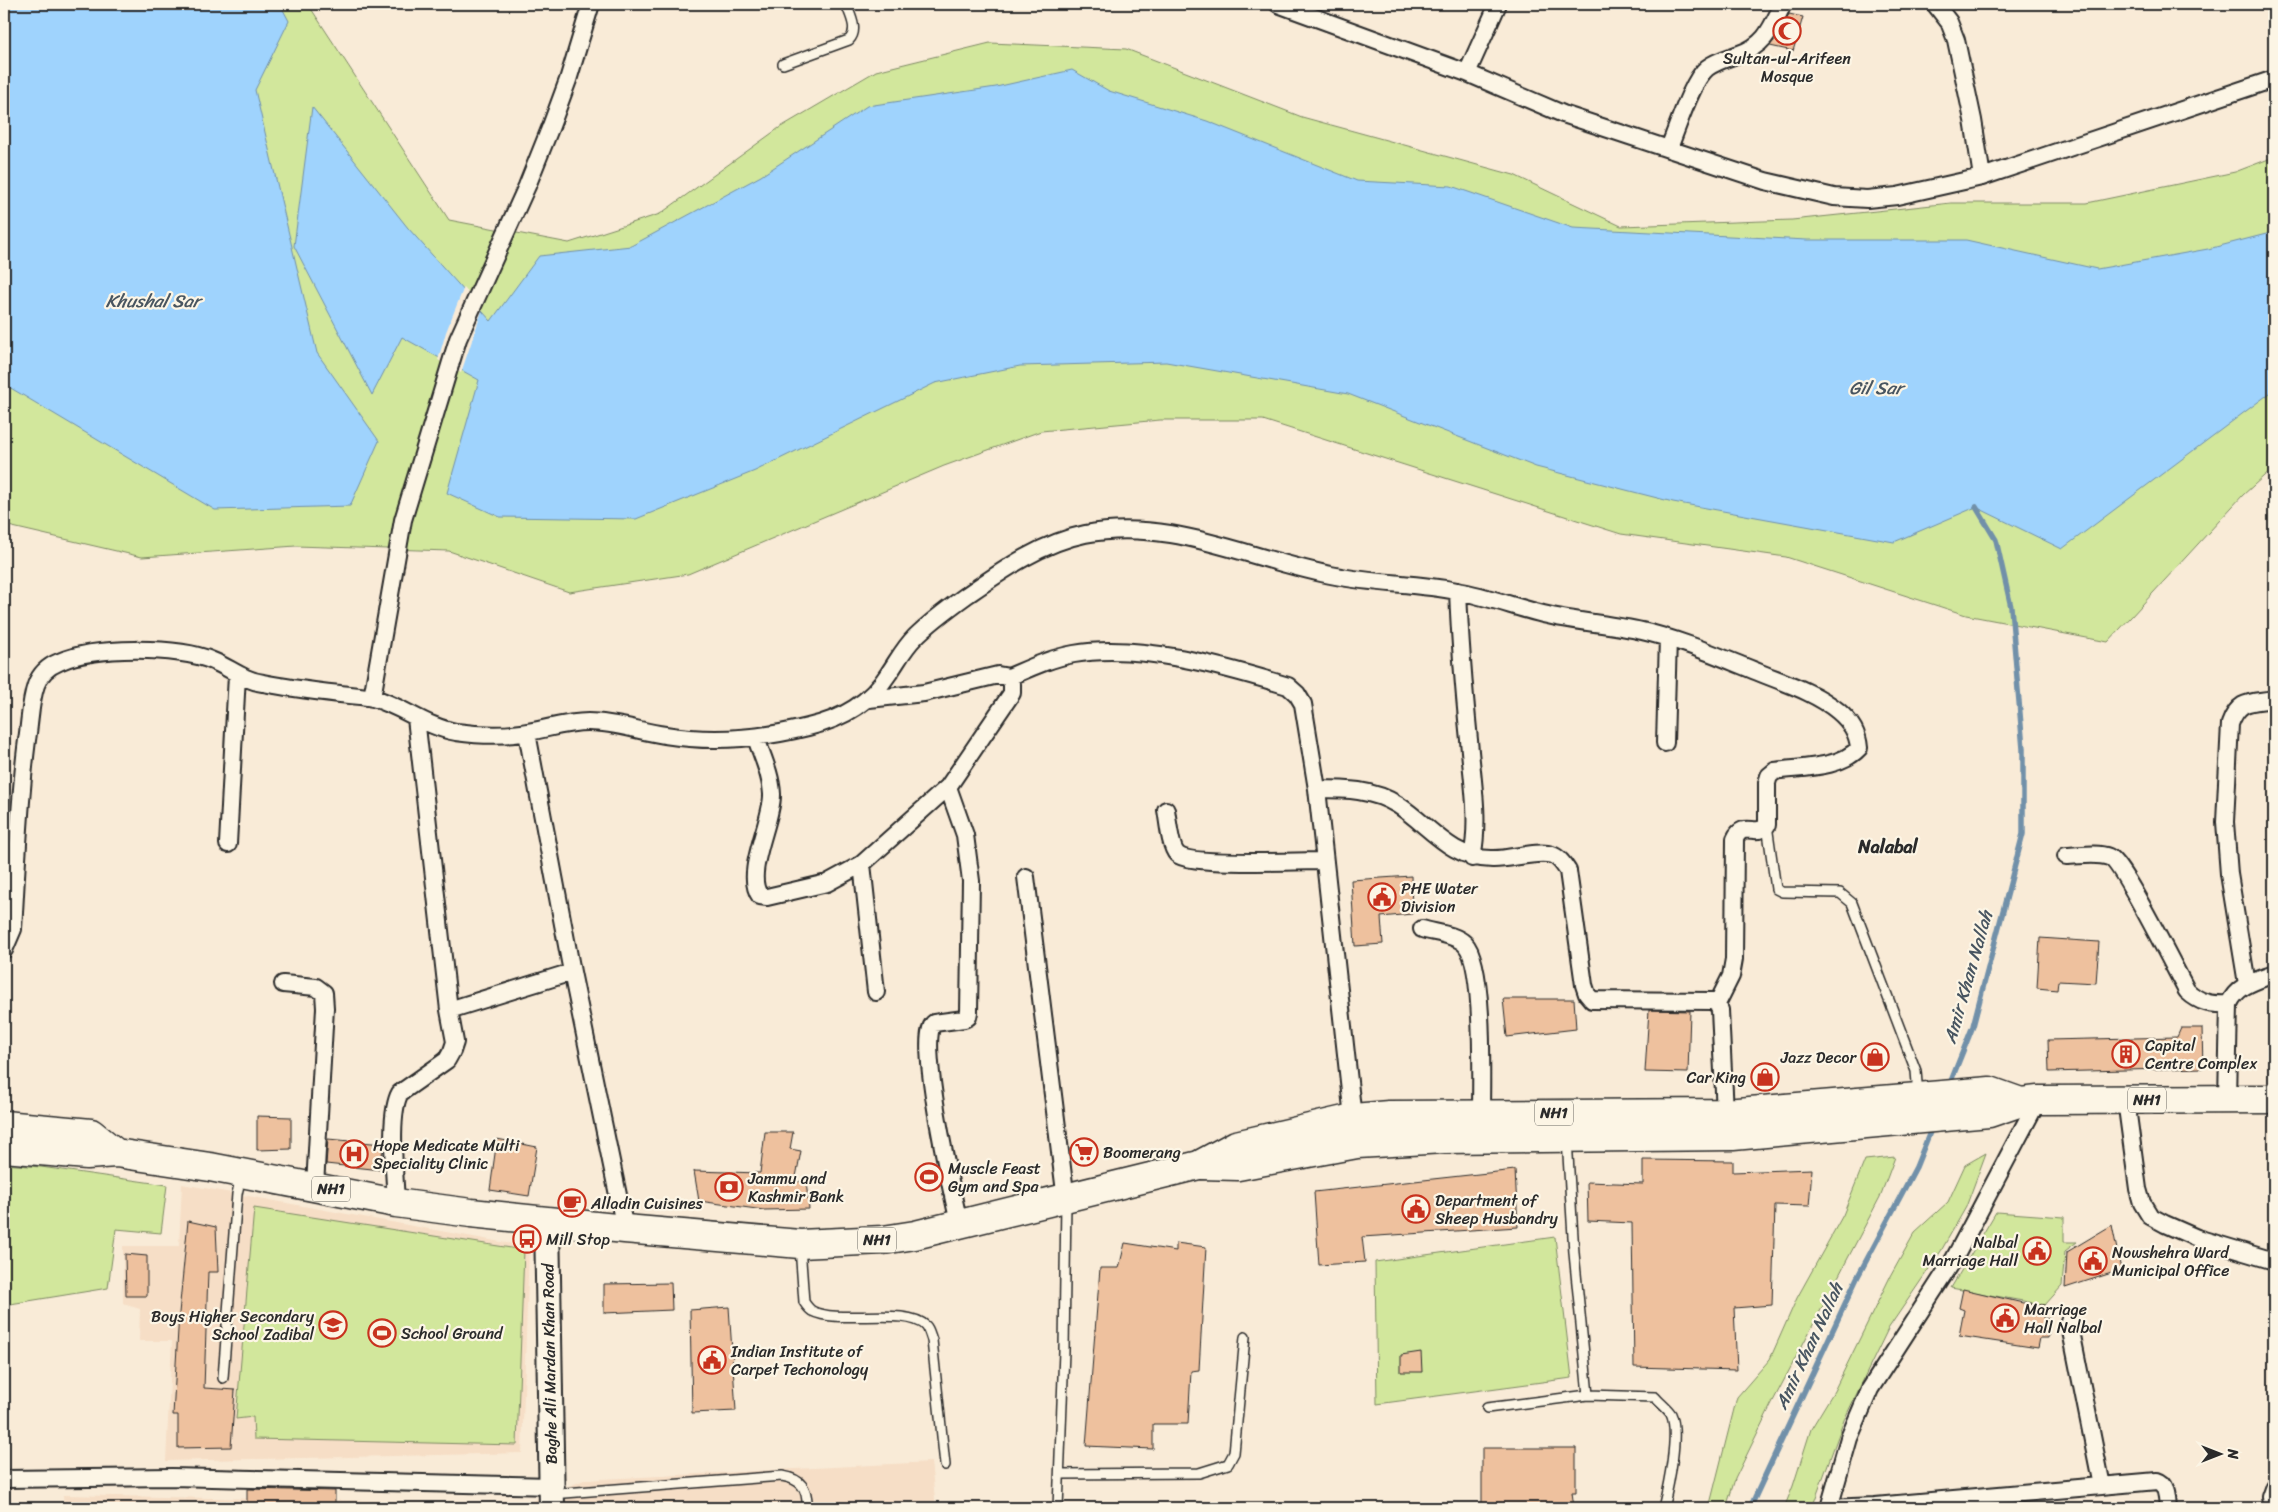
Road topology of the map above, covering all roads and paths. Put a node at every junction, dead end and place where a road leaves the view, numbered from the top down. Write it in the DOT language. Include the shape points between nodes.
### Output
graph roads {
  1 [pos="591,4"];
  2 [pos="846,4"];
  3 [pos="1278,4"];
  4 [pos="1498,4"];
  5 [pos="1783,4"];
  6 [pos="1935,4"];
  7 [pos="783,64"];
  8 [pos="1467,72"];
  9 [pos="2274,79"];
  10 [pos="1669,148"];
  11 [pos="1982,177"];
  12 [pos="1458,591"];
  13 [pos="1668,638"];
  14 [pos="237,675"];
  15 [pos="1008,677"];
  16 [pos="372,698"];
  17 [pos="869,699"];
  18 [pos="2274,699"];
  19 [pos="416,718"];
  20 [pos="527,733"];
  21 [pos="756,738"];
  22 [pos="1665,743"];
  23 [pos="948,788"];
  24 [pos="1317,789"];
  25 [pos="1166,810"];
  26 [pos="1767,825"];
  27 [pos="228,844"];
  28 [pos="2066,856"];
  29 [pos="1472,858"];
  30 [pos="1326,861"];
  31 [pos="862,864"];
  32 [pos="1026,877"];
  33 [pos="1422,929"];
  34 [pos="4,950"];
  35 [pos="572,972"];
  36 [pos="2274,974"];
  37 [pos="283,984"];
  38 [pos="2247,984"];
  39 [pos="876,992"];
  40 [pos="1717,1004"];
  41 [pos="2229,1004"];
  42 [pos="449,1010"];
  43 [pos="2227,1099"];
  44 [pos="2274,1099"];
  45 [pos="2126,1100"];
  46 [pos="2029,1101"];
  47 [pos="1917,1109"];
  48 [pos="1481,1115"];
  49 [pos="1353,1118"];
  50 [pos="4,1125"];
  51 [pos="1567,1125"];
  52 [pos="1729,1125"];
  53 [pos="4,1148"];
  54 [pos="116,1153"];
  55 [pos="1199,1165"];
  56 [pos="241,1173"];
  57 [pos="315,1186"];
  58 [pos="1066,1200"];
  59 [pos="396,1203"];
  60 [pos="546,1220"];
  61 [pos="959,1223"];
  62 [pos="625,1229"];
  63 [pos="800,1244"];
  64 [pos="2274,1260"];
  65 [pos="2069,1321"];
  66 [pos="1245,1337"];
  67 [pos="223,1378"];
  68 [pos="1588,1395"];
  69 [pos="1487,1408"];
  70 [pos="945,1465"];
  71 [pos="1060,1474"];
  72 [pos="4,1479"];
  73 [pos="2102,1486"];
  74 [pos="2274,1486"];
  75 [pos="2021,1492"];
  76 [pos="552,1496"];
  77 [pos="807,1508"];
  78 [pos="1058,1508"];
  79 [pos="1663,1508"];
  80 [pos="1829,1508"];
  81 [pos="2019,1508"];
  82 [pos="2168,1508"];
  83 [pos="2272,1508"];
  1 -- 16 [label="street" via="551,126 458,338 403,520"];
  2 -- 7 [label="lane" via="854,29 849,40"];
  3 -- 8 [label="street"];
  4 -- 8 [label="street"];
  5 -- 10 [label="street" via="1764,40 1756,47 1706,69 1696,82"];
  6 -- 11 [label="street" via="1949,22 1956,40 1974,120"];
  8 -- 10 [label="street" via="1563,114"];
  9 -- 11 [label="street"];
  10 -- 11 [label="street" via="1765,182 1834,197 1866,199 1897,196"];
  12 -- 13 [label="street" via="1546,615 1624,627"];
  12 -- 17 [label="street" via="1339,577 1184,536 1112,530 1083,534 1025,556 936,618 902,652"];
  12 -- 29 [label="street" via="1460,652 1475,811 1476,837"];
  13 -- 22 [label="street"];
  13 -- 26 [label="street" via="1820,698 1846,718 1858,737 1858,748 1852,756 1836,762 1775,771 1769,776"];
  14 -- 16 [label="street" via="262,683"];
  14 -- 27 [label="street"];
  14 -- 34 [label="street" via="201,657 123,650 57,662 41,674 35,688 24,764 13,929"];
  15 -- 17 [label="street" via="998,675 924,693"];
  15 -- 23 [label="street" via="1012,693"];
  15 -- 24 [label="street" via="1074,654 1106,651 1218,665 1288,686 1303,704"];
  16 -- 19 [label="street"];
  17 -- 21 [label="street" via="844,716 816,726"];
  18 -- 38 [label="street" via="2246,703 2236,709 2230,724 2226,822 2229,874"];
  19 -- 20 [label="street" via="440,729 458,732"];
  19 -- 42 [label="street"];
  20 -- 21 [label="street" via="585,722 702,740"];
  20 -- 35 [label="street"];
  21 -- 31 [label="street" via="771,780 772,795 758,848 756,892 760,896 784,894 827,883"];
  23 -- 31 [label="street"];
  23 -- 61 [label="street" via="965,835 971,881 970,1012 964,1019 930,1025 928,1034 943,1154"];
  24 -- 29 [label="street" via="1372,792 1398,805 1437,837"];
  24 -- 30 [label="street"];
  25 -- 30 [label="street" via="1174,849 1186,859"];
  26 -- 40 [label="street" via="1757,830 1743,830 1735,839 1734,959 1732,976"];
  26 -- 47 [label="lane" via="1776,890 1840,894 1852,903 1916,1071"];
  28 -- 41 [label="street" via="2100,855 2111,858 2125,876 2187,991 2197,1000 2211,1005"];
  29 -- 40 [label="street" via="1543,854 1553,855 1562,863 1568,871 1584,984 1592,1000 1712,1001"];
  30 -- 49 [label="street"];
  31 -- 39 [label="street"];
  32 -- 58 [label="street"];
  33 -- 48 [label="street" via="1452,936 1466,944 1475,963 1480,1024"];
  35 -- 42 [label="street"];
  35 -- 62 [label="street"];
  36 -- 38 [label="street"];
  37 -- 57 [label="street" via="316,987 324,993"];
  38 -- 41 [label="street"];
  40 -- 52 [label="street"];
  41 -- 43 [label="street"];
  42 -- 59 [label="street" via="455,1042 447,1060 400,1093 396,1100"];
  43 -- 44 [label="highway, NH1"];
  43 -- 45 [label="highway, NH1"];
  45 -- 46 [label="highway, NH1"];
  45 -- 64 [label="street" via="2138,1189 2150,1216 2197,1238"];
  46 -- 47 [label="highway, NH1"];
  46 -- 80 [label="street" via="1954,1259 1870,1389 1849,1438"];
  47 -- 52 [label="highway, NH1"];
  48 -- 49 [label="highway, NH1"];
  48 -- 51 [label="highway, NH1"];
  49 -- 55 [label="highway, NH1" via="1236,1145"];
  50 -- 54 [label="highway" via="91,1132"];
  51 -- 52 [label="highway, NH1"];
  51 -- 55 [label="highway, NH1" via="1444,1139 1357,1144 1238,1166"];
  51 -- 68 [label="lane" via="1574,1254"];
  53 -- 54 [label="highway, NH1" via="87,1155"];
  54 -- 56 [label="highway, NH1"];
  55 -- 58 [label="highway, NH1"];
  56 -- 57 [label="highway, NH1"];
  56 -- 67 [label="lane"];
  57 -- 59 [label="highway, NH1"];
  58 -- 61 [label="highway, NH1"];
  58 -- 71 [label="lane"];
  59 -- 60 [label="highway, NH1"];
  60 -- 62 [label="highway, NH1"];
  60 -- 76 [label="main road, Baghe Ali Mardan Khan Road"];
  61 -- 63 [label="highway, NH1" via="883,1240"];
  62 -- 63 [label="highway, NH1"];
  63 -- 70 [label="lane" via="804,1302 812,1310 832,1316 918,1320 928,1327"];
  65 -- 73 [label="street"];
  66 -- 71 [label="lane" via="1234,1453 1228,1464 1199,1473"];
  68 -- 69 [label="lane"];
  68 -- 79 [label="lane" via="1655,1397 1671,1415 1674,1442"];
  71 -- 78 [label="lane"];
  72 -- 76 [label="street" via="172,1477"];
  73 -- 75 [label="street"];
  73 -- 82 [label="street" via="2161,1482 2165,1487"];
  74 -- 83 [label="street" via="2270,1497"];
  75 -- 80 [label="street"];
  75 -- 81 [label="street"];
  76 -- 77 [label="lane" via="782,1476 794,1478 802,1484"];
}
